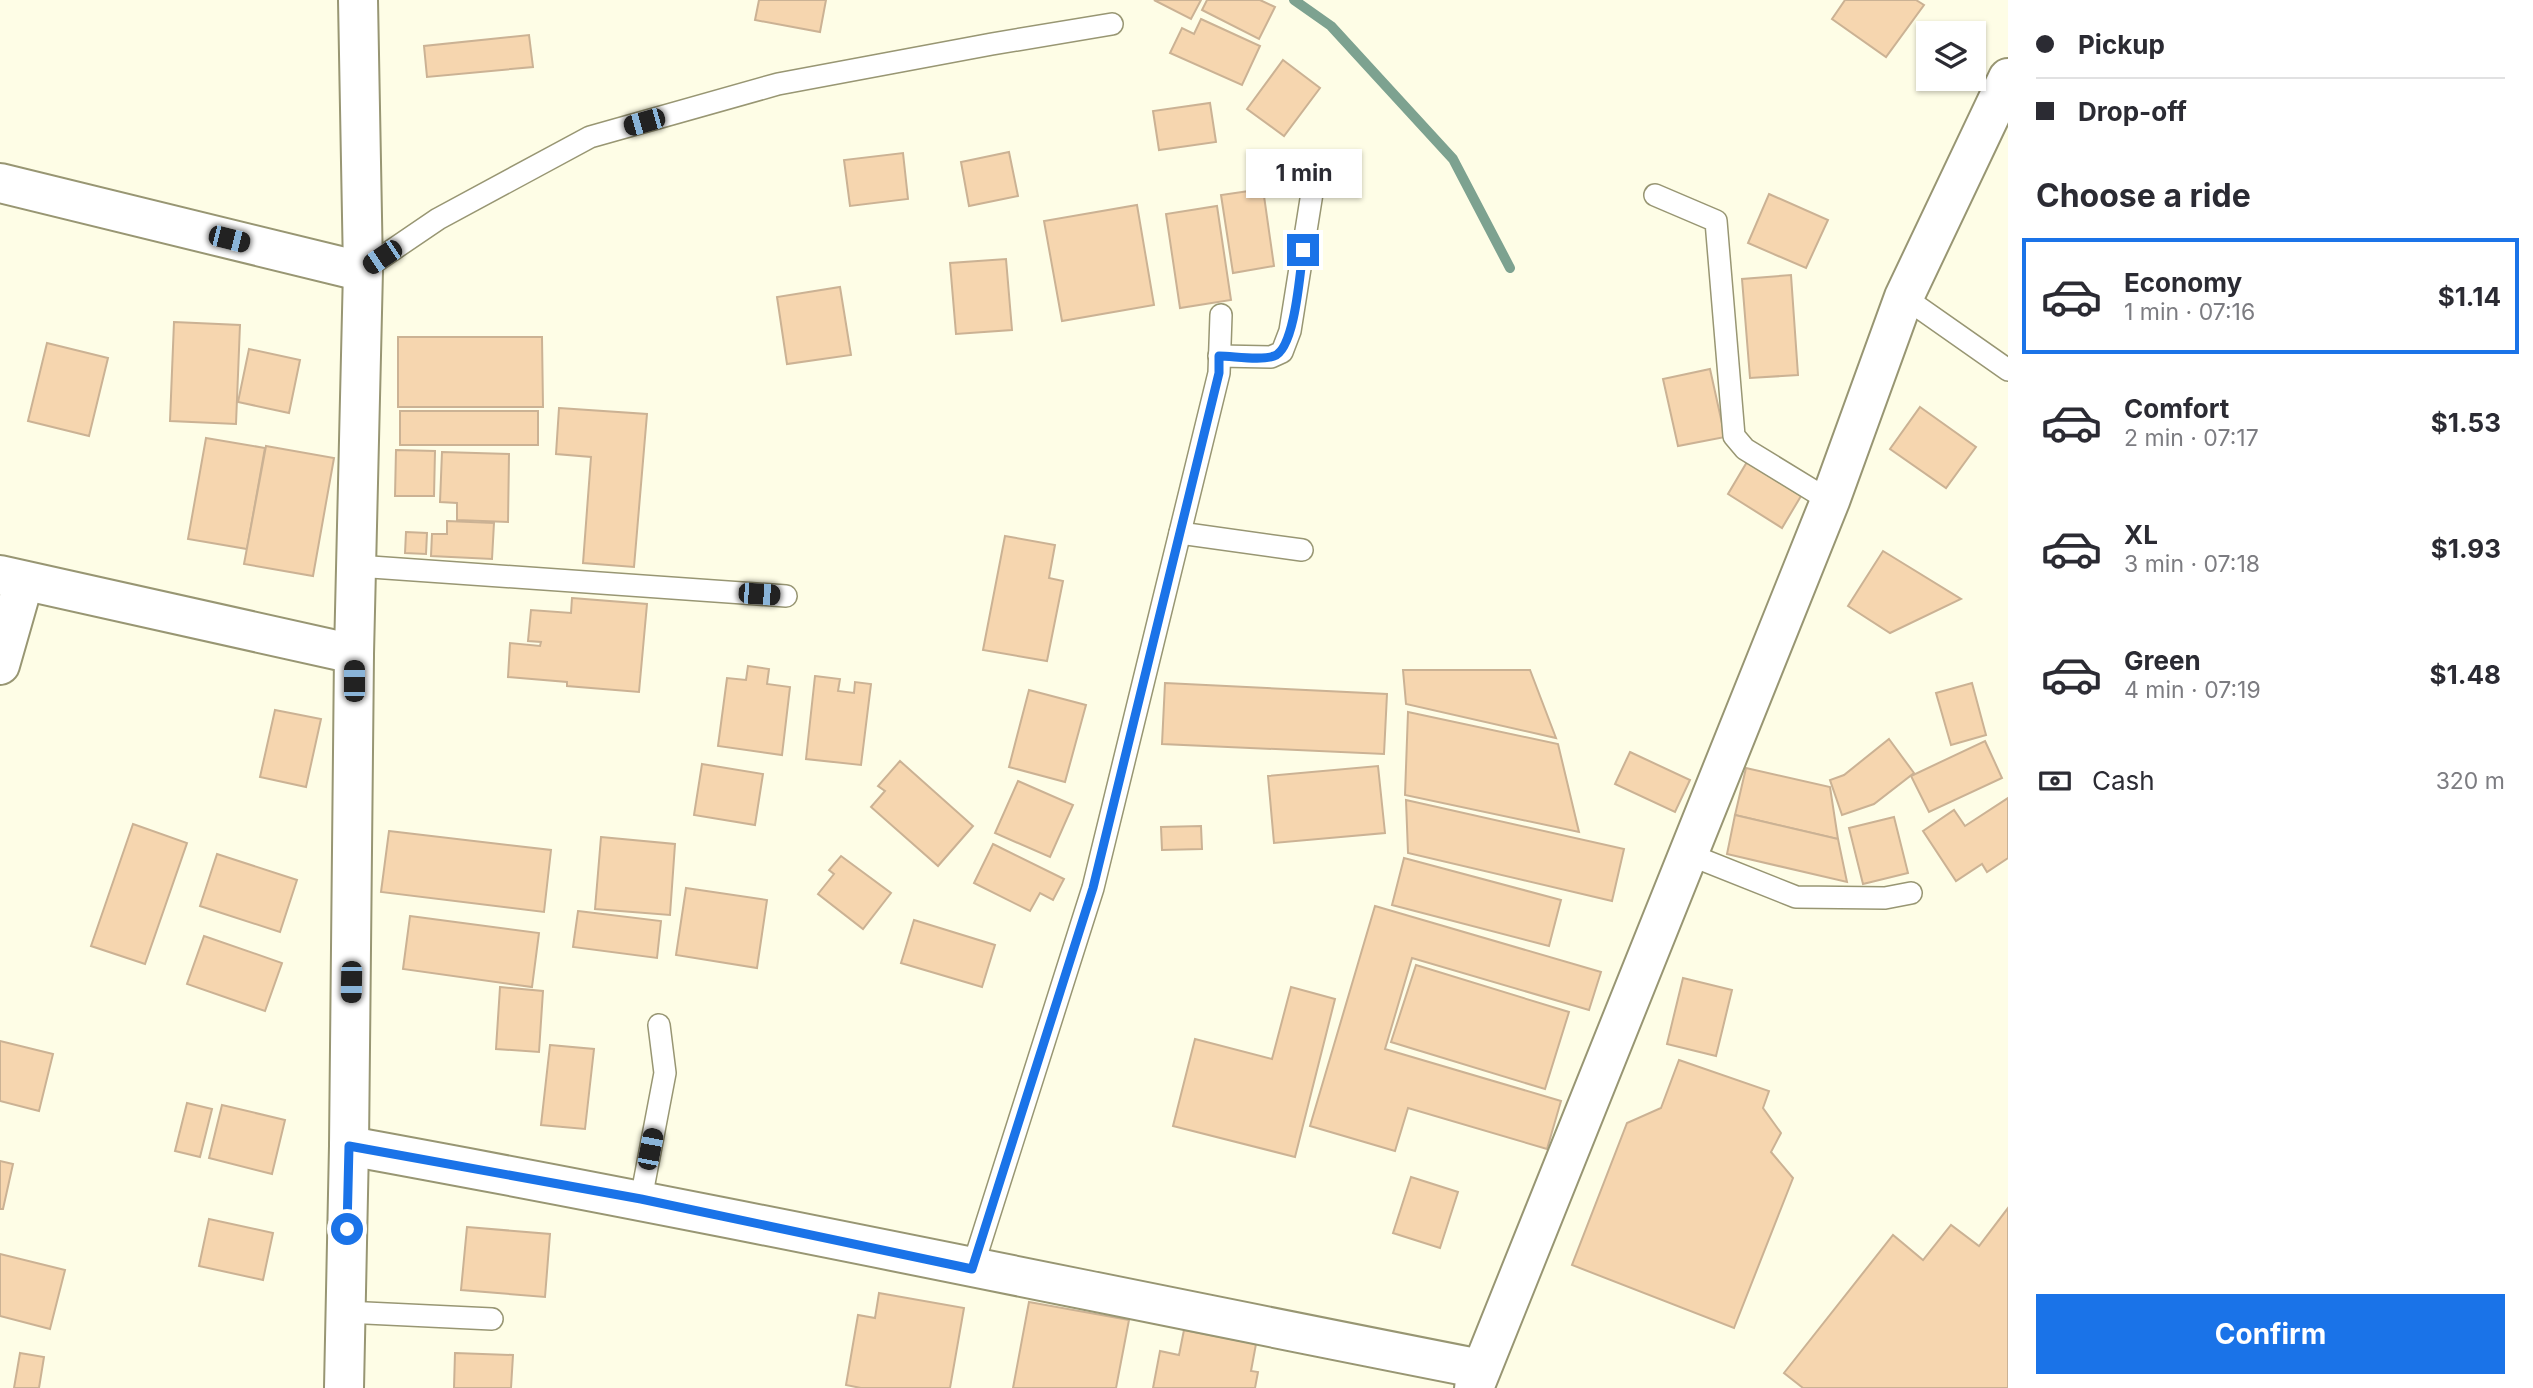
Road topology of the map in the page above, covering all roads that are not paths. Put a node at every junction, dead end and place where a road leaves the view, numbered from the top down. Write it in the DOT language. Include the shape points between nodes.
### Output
graph roads {
  1 [pos="358,0"];
  2 [pos="1112,24"];
  3 [pos="2008,78"];
  4 [pos="2001,114"];
  5 [pos="1316,168"];
  6 [pos="0,183"];
  7 [pos="1655,195"];
  8 [pos="363,270"];
  9 [pos="1904,297"];
  10 [pos="1221,315"];
  11 [pos="1219,356"];
  12 [pos="2008,370"];
  13 [pos="1830,501"];
  14 [pos="1180,533"];
  15 [pos="1302,551"];
  16 [pos="357,566"];
  17 [pos="12,578"];
  18 [pos="786,596"];
  19 [pos="354,654"];
  20 [pos="0,665"];
  21 [pos="1688,854"];
  22 [pos="1911,893"];
  23 [pos="659,1025"];
  24 [pos="349,1146"];
  25 [pos="641,1199"];
  26 [pos="972,1269"];
  27 [pos="345,1312"];
  28 [pos="492,1319"];
  29 [pos="1478,1379"];
  30 [pos="344,1388"];
  1 -- 8 [label="street"];
  2 -- 8 [label="lane" via="778,84 590,137 438,219"];
  3 -- 4 [label="street"];
  4 -- 9 [label="street"];
  5 -- 11 [label="lane" via="1290,331 1282,352 1271,358"];
  6 -- 8 [label="street"];
  7 -- 13 [label="lane" via="1716,221 1734,436 1745,449"];
  8 -- 16 [label="street"];
  9 -- 12 [label="lane"];
  9 -- 13 [label="street"];
  10 -- 11 [label="lane"];
  11 -- 14 [label="lane" via="1219,373"];
  13 -- 21 [label="street"];
  14 -- 15 [label="lane"];
  14 -- 26 [label="lane" via="1093,888"];
  16 -- 18 [label="lane"];
  16 -- 19 [label="street"];
  17 -- 19 [label="street"];
  17 -- 20 [label="street"];
  19 -- 24 [label="street"];
  21 -- 22 [label="lane" via="1796,897 1885,898"];
  21 -- 29 [label="street"];
  23 -- 25 [label="lane" via="665,1073"];
  24 -- 25 [label="street"];
  24 -- 27 [label="street"];
  25 -- 26 [label="street"];
  26 -- 29 [label="street"];
  27 -- 28 [label="lane"];
  27 -- 30 [label="street"];
}
